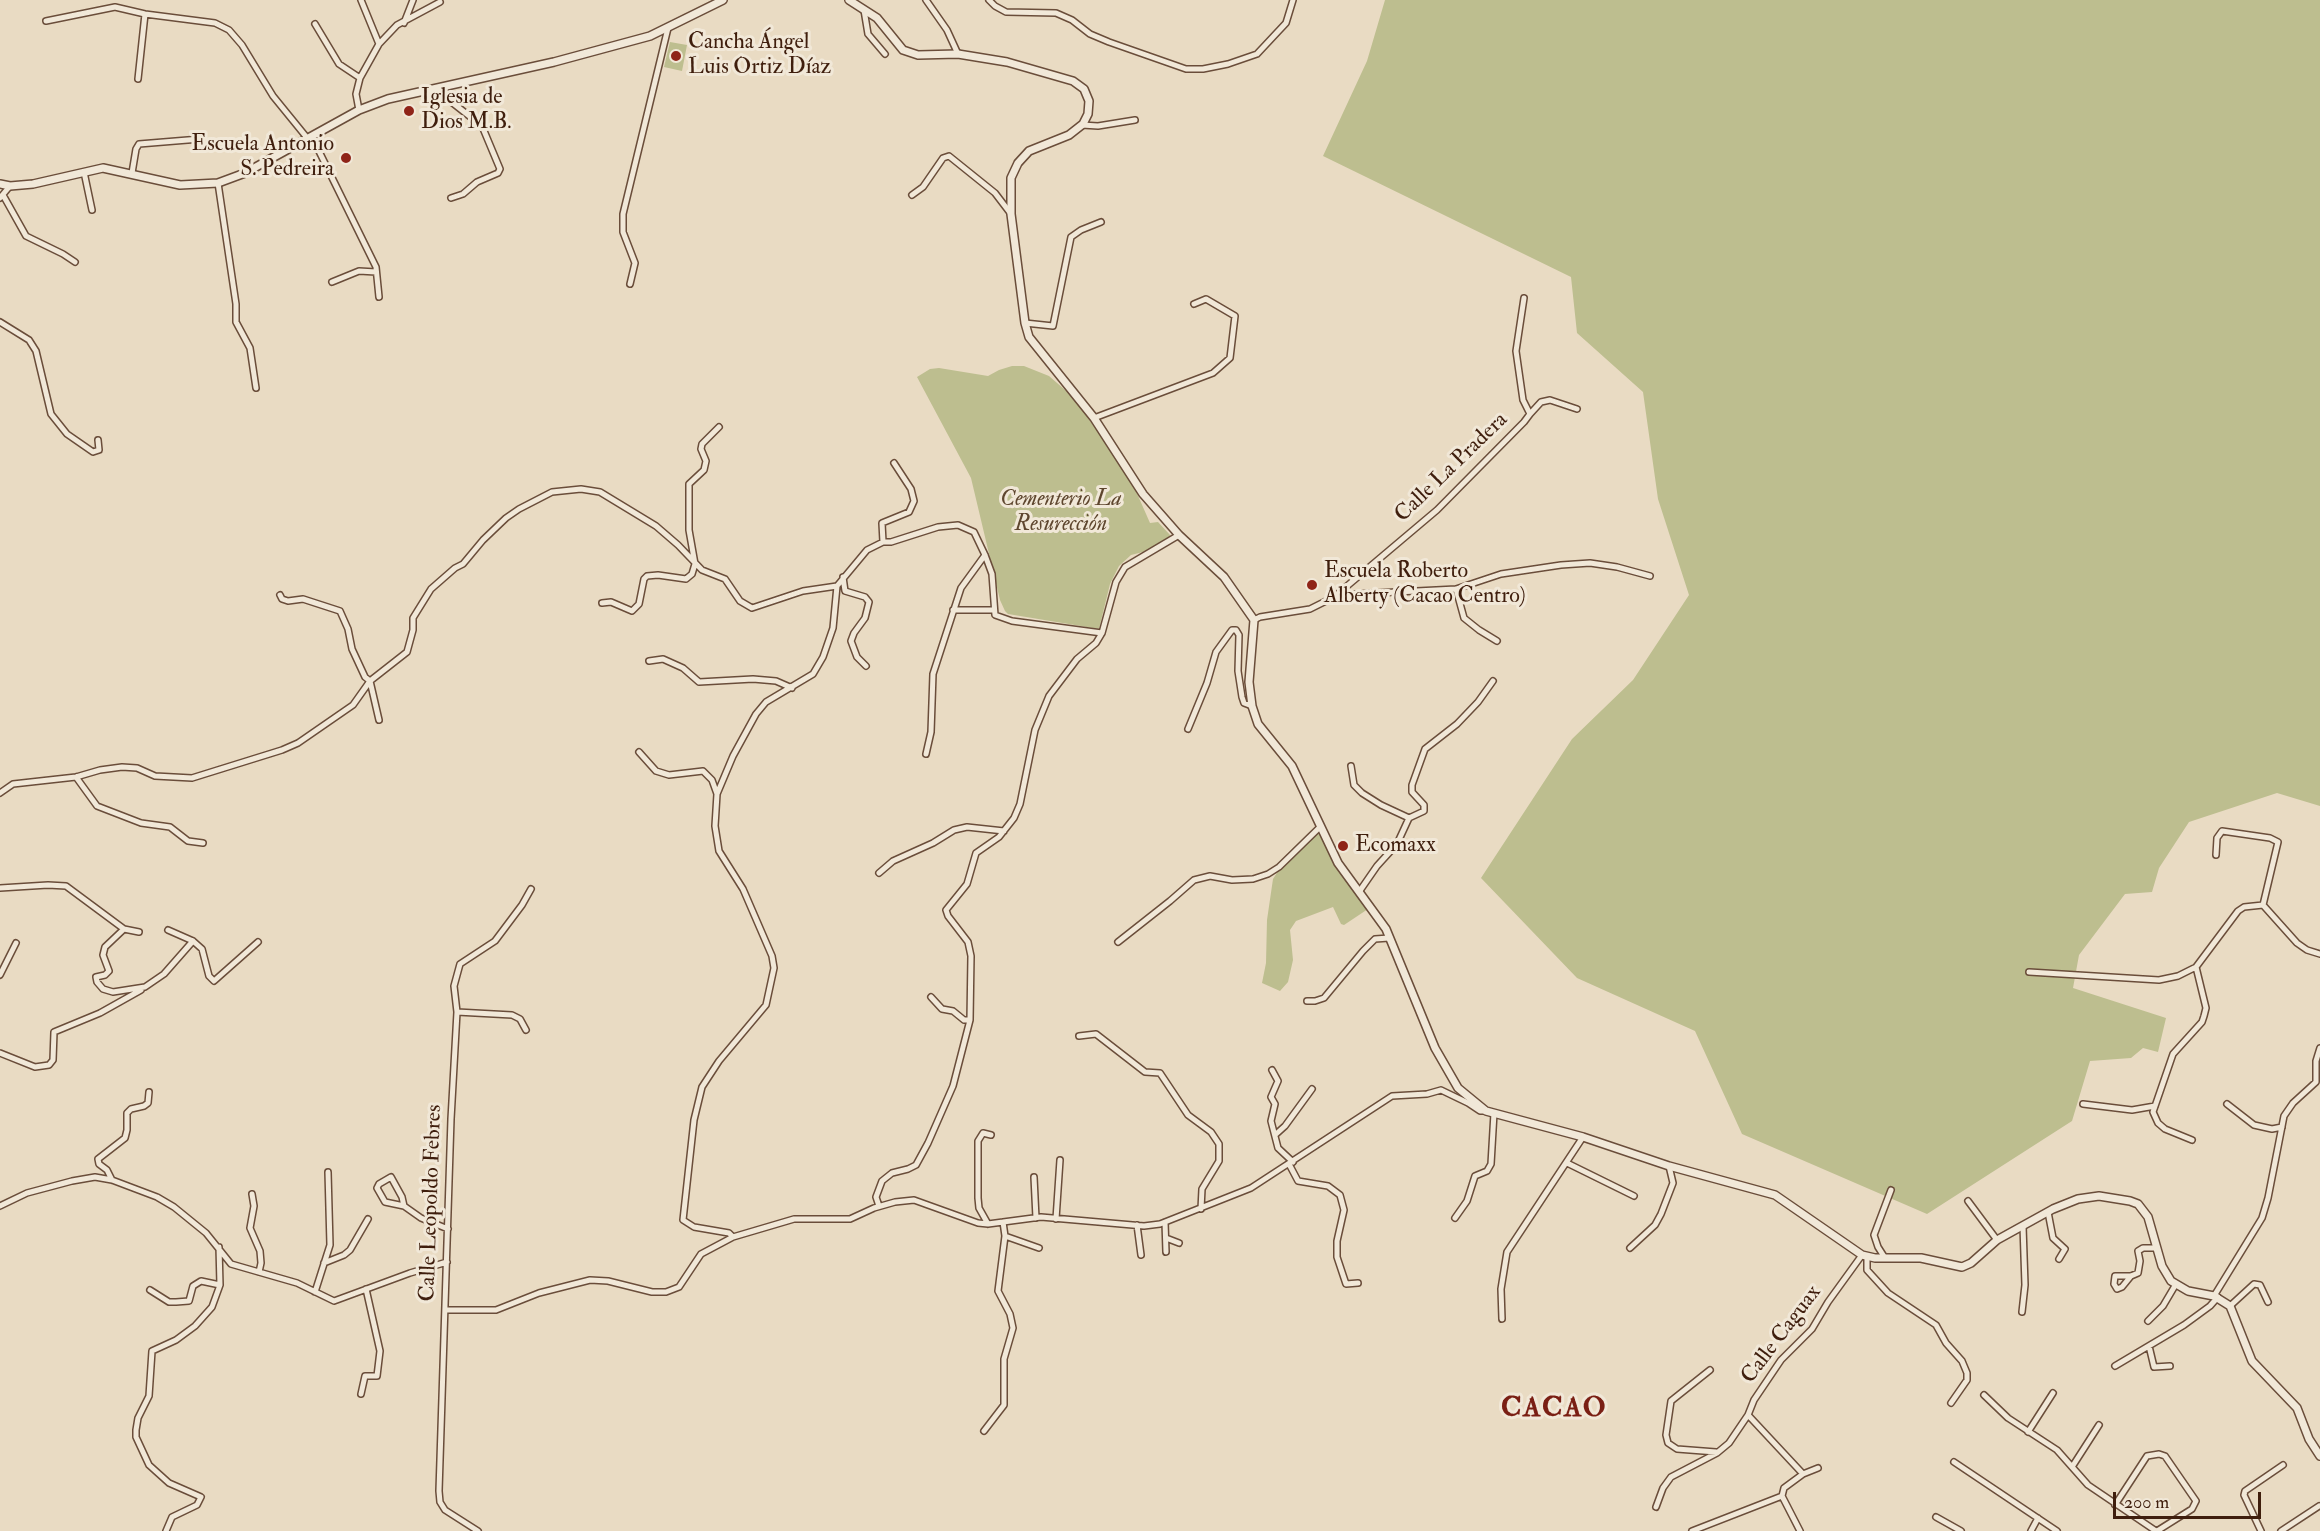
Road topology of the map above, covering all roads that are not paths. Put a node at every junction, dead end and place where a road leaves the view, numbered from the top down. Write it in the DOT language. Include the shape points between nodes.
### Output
graph roads {
  1 [pos="362,0"];
  2 [pos="413,0"];
  3 [pos="723,0"];
  4 [pos="849,0"];
  5 [pos="926,0"];
  6 [pos="989,0"];
  7 [pos="1293,0"];
  8 [pos="441,2"];
  9 [pos="864,10"];
  10 [pos="145,14"];
  11 [pos="46,21"];
  12 [pos="404,22"];
  13 [pos="315,24"];
  14 [pos="668,28"];
  15 [pos="379,44"];
  16 [pos="885,54"];
  17 [pos="957,54"];
  18 [pos="360,78"];
  19 [pos="138,79"];
  20 [pos="435,89"];
  21 [pos="359,110"];
  22 [pos="1136,120"];
  23 [pos="1082,124"];
  24 [pos="310,138"];
  25 [pos="200,139"];
  26 [pos="84,172"];
  27 [pos="132,173"];
  28 [pos="218,183"];
  29 [pos="0,184"];
  30 [pos="10,186"];
  31 [pos="912,195"];
  32 [pos="1,196"];
  33 [pos="451,198"];
  34 [pos="92,210"];
  35 [pos="1011,214"];
  36 [pos="1101,222"];
  37 [pos="75,262"];
  38 [pos="376,272"];
  39 [pos="332,282"];
  40 [pos="630,284"];
  41 [pos="379,297"];
  42 [pos="1524,298"];
  43 [pos="1194,304"];
  44 [pos="0,322"];
  45 [pos="1025,323"];
  46 [pos="256,388"];
  47 [pos="1577,409"];
  48 [pos="1530,414"];
  49 [pos="1094,418"];
  50 [pos="719,427"];
  51 [pos="98,440"];
  52 [pos="894,463"];
  53 [pos="1179,535"];
  54 [pos="883,542"];
  55 [pos="986,555"];
  56 [pos="695,564"];
  57 [pos="1650,576"];
  58 [pos="843,577"];
  59 [pos="837,586"];
  60 [pos="1456,589"];
  61 [pos="280,595"];
  62 [pos="1332,598"];
  63 [pos="602,603"];
  64 [pos="953,610"];
  65 [pos="994,610"];
  66 [pos="1254,620"];
  67 [pos="1102,633"];
  68 [pos="1497,640"];
  69 [pos="649,661"];
  70 [pos="866,666"];
  71 [pos="370,681"];
  72 [pos="1493,681"];
  73 [pos="792,688"];
  74 [pos="1252,706"];
  75 [pos="379,720"];
  76 [pos="1188,729"];
  77 [pos="639,752"];
  78 [pos="926,754"];
  79 [pos="1351,766"];
  80 [pos="76,777"];
  81 [pos="0,793"];
  82 [pos="717,794"];
  83 [pos="1409,818"];
  84 [pos="1320,826"];
  85 [pos="1004,831"];
  86 [pos="203,843"];
  87 [pos="2216,855"];
  88 [pos="879,873"];
  89 [pos="0,888"];
  90 [pos="531,889"];
  91 [pos="1359,892"];
  92 [pos="2263,904"];
  93 [pos="124,929"];
  94 [pos="168,930"];
  95 [pos="139,932"];
  96 [pos="1389,938"];
  97 [pos="193,941"];
  98 [pos="258,942"];
  99 [pos="1118,942"];
  100 [pos="16,943"];
  101 [pos="2320,954"];
  102 [pos="2196,967"];
  103 [pos="2029,972"];
  104 [pos="0,975"];
  105 [pos="145,987"];
  106 [pos="931,997"];
  107 [pos="1307,1001"];
  108 [pos="457,1011"];
  109 [pos="970,1020"];
  110 [pos="526,1030"];
  111 [pos="1079,1036"];
  112 [pos="2320,1048"];
  113 [pos="0,1053"];
  114 [pos="1272,1070"];
  115 [pos="2318,1081"];
  116 [pos="1312,1089"];
  117 [pos="149,1092"];
  118 [pos="2083,1104"];
  119 [pos="2227,1104"];
  120 [pos="2155,1106"];
  121 [pos="1487,1112"];
  122 [pos="2282,1127"];
  123 [pos="991,1135"];
  124 [pos="1275,1135"];
  125 [pos="1583,1137"];
  126 [pos="2192,1140"];
  127 [pos="1060,1160"];
  128 [pos="1291,1163"];
  129 [pos="1567,1163"];
  130 [pos="1669,1166"];
  131 [pos="328,1172"];
  132 [pos="1034,1177"];
  133 [pos="112,1180"];
  134 [pos="1892,1190"];
  135 [pos="252,1194"];
  136 [pos="1634,1196"];
  137 [pos="1968,1201"];
  138 [pos="0,1206"];
  139 [pos="404,1206"];
  140 [pos="879,1206"];
  141 [pos="1201,1209"];
  142 [pos="2048,1212"];
  143 [pos="1036,1218"];
  144 [pos="1056,1218"];
  145 [pos="1455,1218"];
  146 [pos="368,1219"];
  147 [pos="1003,1222"];
  148 [pos="1166,1222"];
  149 [pos="988,1224"];
  150 [pos="1137,1225"];
  151 [pos="2023,1226"];
  152 [pos="448,1229"];
  153 [pos="1005,1236"];
  154 [pos="733,1238"];
  155 [pos="1166,1238"];
  156 [pos="1997,1240"];
  157 [pos="1179,1243"];
  158 [pos="219,1248"];
  159 [pos="1039,1248"];
  160 [pos="1630,1248"];
  161 [pos="2157,1248"];
  162 [pos="1166,1252"];
  163 [pos="1141,1255"];
  164 [pos="1865,1256"];
  165 [pos="1885,1258"];
  166 [pos="2059,1259"];
  167 [pos="447,1262"];
  168 [pos="324,1263"];
  169 [pos="259,1272"];
  170 [pos="2131,1276"];
  171 [pos="1358,1283"];
  172 [pos="2176,1284"];
  173 [pos="220,1285"];
  174 [pos="366,1289"];
  175 [pos="150,1290"];
  176 [pos="315,1292"];
  177 [pos="2216,1297"];
  178 [pos="2268,1302"];
  179 [pos="2230,1306"];
  180 [pos="446,1310"];
  181 [pos="2022,1312"];
  182 [pos="1502,1319"];
  183 [pos="2148,1321"];
  184 [pos="2149,1346"];
  185 [pos="2115,1366"];
  186 [pos="2170,1366"];
  187 [pos="1710,1370"];
  188 [pos="2053,1393"];
  189 [pos="361,1394"];
  190 [pos="1984,1395"];
  191 [pos="1951,1403"];
  192 [pos="1748,1415"];
  193 [pos="2099,1425"];
  194 [pos="984,1431"];
  195 [pos="2028,1432"];
  196 [pos="1718,1453"];
  197 [pos="2320,1456"];
  198 [pos="1954,1462"];
  199 [pos="2283,1465"];
  200 [pos="2072,1467"];
  201 [pos="1818,1468"];
  202 [pos="1803,1474"];
  203 [pos="1782,1496"];
  204 [pos="2115,1505"];
  205 [pos="2319,1506"];
  206 [pos="1656,1507"];
  207 [pos="1936,1517"];
  208 [pos="2038,1518"];
  209 [pos="166,1531"];
  210 [pos="478,1531"];
  211 [pos="1692,1531"];
  212 [pos="1800,1531"];
  213 [pos="1961,1531"];
  214 [pos="2031,1531"];
  215 [pos="2057,1531"];
  216 [pos="2157,1531"];
  217 [pos="2261,1531"];
  218 [pos="2281,1531"];
  1 -- 15 [label="street"];
  2 -- 12 [label="street"];
  3 -- 14 [label="street"];
  4 -- 9 [label="street"];
  5 -- 17 [label="street" via="947,30"];
  6 -- 7 [label="street" via="1006,12 1056,13 1109,42 1186,69 1203,69 1257,54 1286,23"];
  8 -- 12 [label="street"];
  9 -- 16 [label="street" via="868,34"];
  9 -- 17 [label="street" via="877,18 903,50 918,55"];
  10 -- 11 [label="street" via="115,8"];
  10 -- 19 [label="street"];
  10 -- 24 [label="street" via="215,23 229,30 273,96"];
  12 -- 15 [label="street"];
  13 -- 18 [label="street" via="339,64"];
  14 -- 20 [label="street" via="554,62"];
  14 -- 40 [label="street" via="623,214 623,232 635,263"];
  15 -- 18 [label="street"];
  17 -- 23 [label="street" via="1007,62 1074,81 1084,89 1089,101"];
  18 -- 21 [label="street" via="356,94"];
  20 -- 21 [label="street"];
  20 -- 33 [label="street" via="482,126 500,169"];
  21 -- 24 [label="street"];
  22 -- 23 [label="street" via="1098,126"];
  23 -- 35 [label="street" via="1069,135 1029,151 1018,163 1011,178"];
  24 -- 28 [label="street"];
  24 -- 38 [label="street"];
  25 -- 27 [label="street" via="139,144"];
  26 -- 27 [label="street" via="103,168"];
  26 -- 30 [label="street"];
  26 -- 34 [label="street"];
  27 -- 28 [label="street" via="180,185"];
  28 -- 46 [label="street" via="236,322 250,348"];
  29 -- 30 [label="street"];
  30 -- 32 [label="street"];
  31 -- 35 [label="street" via="924,187 943,158 949,156 995,193"];
  32 -- 37 [label="street" via="26,236"];
  35 -- 45 [label="street"];
  36 -- 45 [label="street" via="1071,237 1053,326"];
  38 -- 39 [label="street" via="359,271"];
  38 -- 41 [label="street"];
  42 -- 48 [label="street, Calle La Pradera" via="1516,351 1523,400"];
  43 -- 49 [label="street" via="1206,299 1235,316 1230,358 1213,373"];
  44 -- 51 [label="street" via="29,340 36,351 51,414 67,434 93,452 99,450"];
  45 -- 49 [label="street" via="1029,337"];
  47 -- 48 [label="street" via="1550,400 1541,402"];
  48 -- 62 [label="street, Calle La Pradera" via="1437,510"];
  49 -- 53 [label="street" via="1143,494"];
  50 -- 56 [label="street" via="702,444 704,470 689,483 689,530"];
  52 -- 54 [label="street" via="914,501 909,512 882,524"];
  53 -- 66 [label="street" via="1224,577"];
  53 -- 67 [label="street" via="1125,567 1116,582"];
  54 -- 55 [label="street" via="958,525 974,532"];
  54 -- 58 [label="street" via="867,550"];
  55 -- 64 [label="street" via="961,588"];
  55 -- 65 [label="street" via="992,574"];
  56 -- 59 [label="street" via="724,579 740,601 752,608 803,591"];
  56 -- 63 [label="street" via="686,579 647,576 639,604 632,611 611,602"];
  56 -- 71 [label="street" via="656,526 600,492 552,492 506,518 463,564 431,589 413,618 407,652"];
  57 -- 60 [label="street" via="1590,563 1501,574"];
  58 -- 59 [label="street"];
  58 -- 70 [label="street" via="845,591 869,602 865,618 851,641 857,657"];
  59 -- 73 [label="street" via="833,628 823,657 813,674"];
  60 -- 62 [label="street"];
  60 -- 68 [label="street" via="1464,618"];
  61 -- 71 [label="street" via="288,601 303,599 340,611 352,649"];
  62 -- 66 [label="street" via="1310,609"];
  64 -- 65 [label="street"];
  64 -- 78 [label="street" via="933,674 931,732"];
  65 -- 67 [label="street" via="995,615 1012,621"];
  66 -- 74 [label="street" via="1249,682"];
  67 -- 85 [label="street" via="1049,696 1035,730 1020,804"];
  69 -- 73 [label="street" via="663,659 683,668 699,682 753,679 776,681"];
  71 -- 75 [label="street"];
  71 -- 80 [label="street" via="353,705 282,750 192,778 155,776 122,767"];
  72 -- 83 [label="street" via="1457,724 1425,749 1412,785 1424,811"];
  73 -- 82 [label="street" via="766,702 756,714"];
  74 -- 76 [label="street" via="1244,703 1242,697 1239,635 1232,630 1216,652"];
  74 -- 84 [label="street" via="1258,724 1292,766"];
  77 -- 82 [label="street" via="661,773 703,771 712,780"];
  79 -- 83 [label="street" via="1354,785 1362,793"];
  80 -- 81 [label="street" via="13,784"];
  80 -- 86 [label="street" via="97,806 141,823 170,827 188,841"];
  82 -- 154 [label="street" via="715,826 719,851 743,889 774,968 766,1005 702,1087 694,1120 683,1220 694,1227 729,1233"];
  83 -- 91 [label="street" via="1397,844"];
  84 -- 91 [label="street" via="1338,863"];
  84 -- 99 [label="street" via="1268,874 1253,879 1210,876 1194,880"];
  85 -- 88 [label="street" via="967,827 954,830 893,861"];
  85 -- 109 [label="street" via="976,853 968,884 946,910 970,949"];
  87 -- 92 [label="street" via="2217,838 2222,831 2278,842"];
  89 -- 93 [label="street" via="66,886"];
  90 -- 108 [label="street, Calle Leopoldo Febres" via="495,941 460,964 454,986"];
  91 -- 96 [label="street"];
  92 -- 101 [label="street" via="2297,943"];
  92 -- 102 [label="street" via="2238,911"];
  93 -- 95 [label="street"];
  93 -- 105 [label="street" via="105,947 103,955 109,971 96,978 97,982 113,992"];
  94 -- 97 [label="street"];
  96 -- 107 [label="street" via="1375,939 1324,998"];
  96 -- 121 [label="street" via="1450,1078"];
  97 -- 98 [label="street" via="202,949 214,981"];
  97 -- 105 [label="street" via="164,974"];
  100 -- 104 [label="street"];
  102 -- 103 [label="street" via="2159,980"];
  102 -- 120 [label="street" via="2206,1008 2204,1016 2174,1054"];
  105 -- 113 [label="street" via="100,1013 54,1032 53,1060 49,1065 35,1067"];
  106 -- 109 [label="street" via="942,1009"];
  108 -- 110 [label="street" via="512,1015 520,1019"];
  108 -- 152 [label="street, Calle Leopoldo Febres"];
  109 -- 140 [label="street" via="953,1086 928,1143 915,1165 882,1181 876,1197"];
  111 -- 141 [label="street" via="1096,1034 1145,1072 1160,1072 1188,1115 1211,1132 1219,1144 1219,1161 1202,1189"];
  112 -- 115 [label="street" via="2316,1061"];
  114 -- 124 [label="street" via="1278,1081 1271,1096 1275,1104 1271,1121"];
  115 -- 122 [label="street" via="2292,1103"];
  116 -- 124 [label="street"];
  117 -- 133 [label="street" via="148,1103 127,1113 125,1138 98,1159"];
  118 -- 120 [label="street" via="2132,1110"];
  119 -- 122 [label="street" via="2254,1125"];
  120 -- 126 [label="street" via="2153,1112 2158,1123"];
  121 -- 125 [label="street"];
  121 -- 128 [label="street" via="1441,1090 1392,1096"];
  121 -- 145 [label="street" via="1491,1164 1487,1171 1475,1176 1467,1201"];
  122 -- 177 [label="street" via="2262,1218"];
  123 -- 149 [label="street" via="983,1133 978,1141 979,1208"];
  124 -- 128 [label="street" via="1278,1148"];
  125 -- 129 [label="street"];
  125 -- 130 [label="street"];
  127 -- 144 [label="street"];
  128 -- 141 [label="street" via="1251,1188"];
  128 -- 171 [label="street" via="1298,1181 1328,1186 1340,1195 1344,1210 1337,1257 1346,1284"];
  129 -- 136 [label="street"];
  129 -- 182 [label="street" via="1507,1251 1501,1289"];
  130 -- 160 [label="street" via="1673,1183 1661,1215"];
  130 -- 164 [label="street" via="1775,1196"];
  131 -- 168 [label="street" via="330,1245"];
  132 -- 143 [label="street"];
  133 -- 138 [label="street" via="95,1177 72,1181 27,1193"];
  133 -- 158 [label="street" via="174,1207"];
  134 -- 165 [label="street" via="1874,1235"];
  135 -- 169 [label="street" via="250,1228 260,1251"];
  137 -- 156 [label="street"];
  139 -- 139 [label="street" via="391,1177 379,1184 377,1188 385,1202"];
  139 -- 152 [label="street"];
  140 -- 149 [label="street" via="914,1200"];
  140 -- 154 [label="street" via="850,1219 794,1219"];
  141 -- 148 [label="street"];
  142 -- 151 [label="street"];
  142 -- 161 [label="street" via="2099,1196 2125,1199 2138,1204 2148,1217"];
  142 -- 166 [label="street" via="2053,1238 2065,1249"];
  143 -- 144 [label="street"];
  143 -- 147 [label="street"];
  144 -- 150 [label="street"];
  146 -- 168 [label="street" via="350,1250"];
  147 -- 149 [label="street"];
  147 -- 153 [label="street"];
  148 -- 150 [label="street"];
  148 -- 155 [label="street"];
  150 -- 163 [label="street"];
  151 -- 156 [label="street"];
  151 -- 181 [label="street"];
  152 -- 167 [label="street, Calle Leopoldo Febres"];
  153 -- 159 [label="street"];
  153 -- 194 [label="street" via="998,1291 1013,1328 1004,1359 1004,1406"];
  154 -- 180 [label="street" via="701,1254 679,1287 666,1292 590,1280 539,1293 496,1310"];
  155 -- 157 [label="street"];
  155 -- 162 [label="street"];
  156 -- 165 [label="street" via="1962,1267 1921,1258"];
  158 -- 169 [label="street" via="231,1264"];
  158 -- 173 [label="street"];
  161 -- 170 [label="street" via="2138,1251 2138,1273"];
  161 -- 172 [label="street" via="2162,1266"];
  164 -- 165 [label="street"];
  164 -- 191 [label="street" via="1867,1270 1883,1287 1936,1325 1962,1360 1967,1380"];
  164 -- 192 [label="street, Calle Caguax" via="1812,1329 1781,1360"];
  167 -- 174 [label="street"];
  167 -- 180 [label="street, Calle Leopoldo Febres"];
  168 -- 176 [label="street"];
  169 -- 176 [label="street"];
  172 -- 177 [label="street"];
  172 -- 183 [label="street"];
  173 -- 175 [label="street" via="201,1281 193,1286 189,1301 176,1302"];
  173 -- 209 [label="street" via="212,1307 195,1326 152,1351 149,1396 138,1418 136,1437 149,1465 169,1483 201,1497 197,1504 172,1516"];
  174 -- 176 [label="street" via="333,1301"];
  174 -- 189 [label="street" via="380,1351 377,1376 365,1376"];
  177 -- 179 [label="street"];
  177 -- 184 [label="street" via="2210,1306"];
  178 -- 179 [label="street" via="2260,1286 2254,1284"];
  179 -- 197 [label="street" via="2249,1355 2297,1408 2309,1440"];
  180 -- 210 [label="street, Calle Leopoldo Febres" via="440,1502 450,1514"];
  184 -- 185 [label="street"];
  184 -- 186 [label="street" via="2154,1367"];
  187 -- 196 [label="street" via="1671,1401 1666,1435 1668,1443 1677,1449"];
  188 -- 195 [label="street"];
  190 -- 195 [label="street"];
  192 -- 196 [label="street, Calle Caguax"];
  192 -- 202 [label="street"];
  193 -- 200 [label="street"];
  195 -- 200 [label="street" via="2057,1450"];
  196 -- 206 [label="street, Calle Caguax" via="1671,1477"];
  198 -- 208 [label="street"];
  199 -- 217 [label="street" via="2245,1491"];
  200 -- 204 [label="street"];
  201 -- 202 [label="street"];
  202 -- 203 [label="street" via="1784,1488"];
  203 -- 211 [label="street"];
  203 -- 212 [label="street"];
  204 -- 216 [label="street"];
  204 -- 216 [label="street" via="2147,1456 2165,1456 2196,1501 2192,1509"];
  205 -- 218 [label="street"];
  207 -- 213 [label="street"];
  208 -- 214 [label="street"];
  208 -- 215 [label="street"];
}
